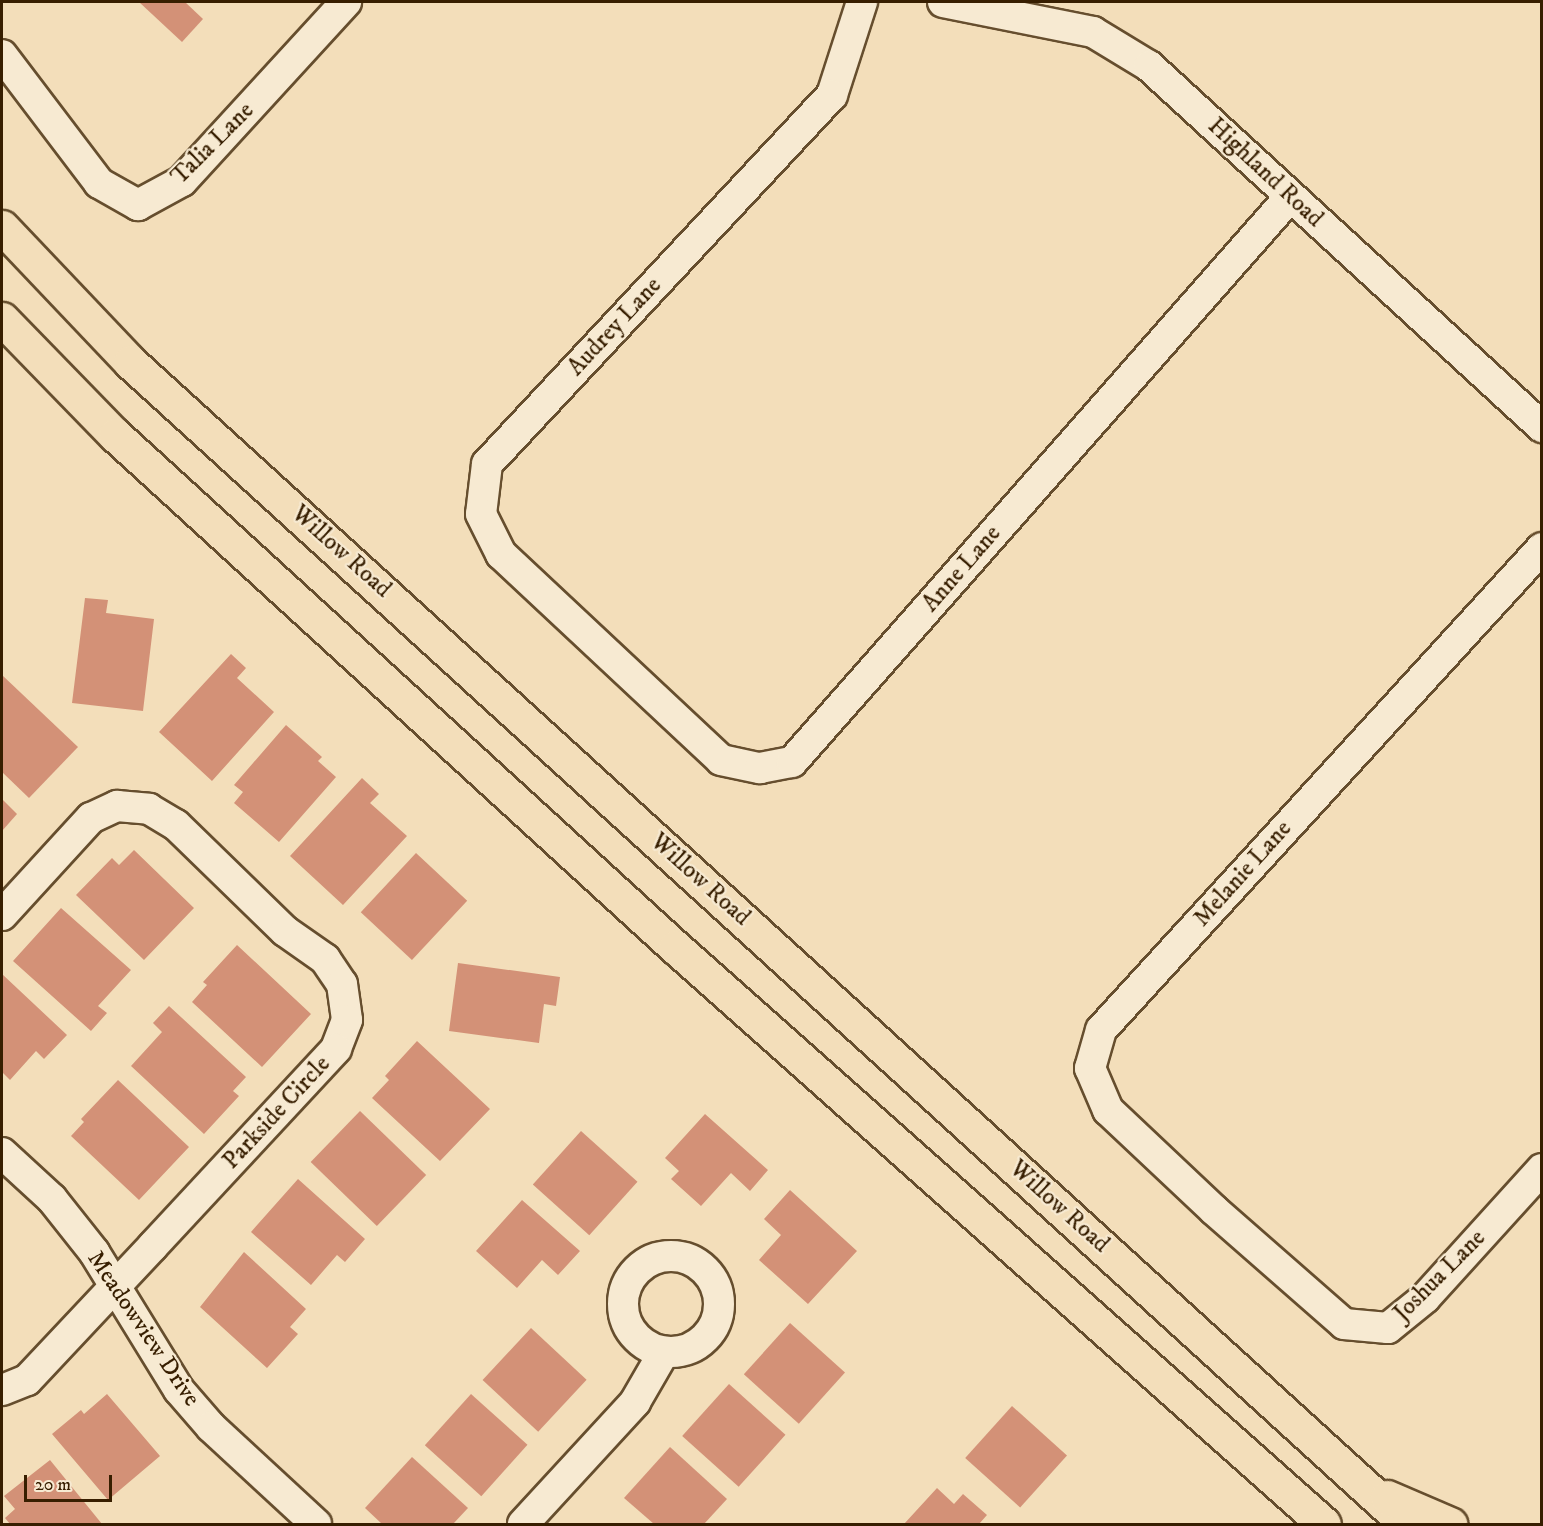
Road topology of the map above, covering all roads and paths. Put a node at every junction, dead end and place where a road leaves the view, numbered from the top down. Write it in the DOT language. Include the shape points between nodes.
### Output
graph roads {
  1 [pos="346,2"];
  2 [pos="862,2"];
  3 [pos="944,2"];
  4 [pos="2,55"];
  5 [pos="1290,196"];
  6 [pos="2,226"];
  7 [pos="2,319"];
  8 [pos="1542,427"];
  9 [pos="1542,548"];
  10 [pos="599,646"];
  11 [pos="2,915"];
  12 [pos="2,1153"];
  13 [pos="1542,1169"];
  14 [pos="1214,1210"];
  15 [pos="115,1287"];
  16 [pos="664,1352"];
  17 [pos="2,1390"];
  18 [pos="1364,1486"];
  19 [pos="316,1524"];
  20 [pos="523,1524"];
  21 [pos="1324,1524"];
  22 [pos="1406,1524"];
  23 [pos="1450,1524"];
  1 -- 4 [label="street, Talia Lane" via="182,181 138,205 99,183"];
  2 -- 10 [label="street, Audrey Lane" via="832,95 487,464 481,514 501,554"];
  3 -- 5 [label="street, Highland Road" via="1093,32 1149,66"];
  5 -- 8 [label="street, Highland Road"];
  5 -- 10 [label="street, Anne Lane" via="792,762 760,768 721,760"];
  6 -- 18 [label="main road, Willow Road" via="130,362"];
  7 -- 21 [label="main road" via="115,435 675,947"];
  9 -- 14 [label="street, Melanie Lane" via="1101,1030 1090,1068 1108,1110"];
  11 -- 15 [label="street, Parkside Circle" via="91,818 117,806 148,809 176,825 277,924 325,959 342,984 347,1020 336,1049"];
  12 -- 15 [label="street, Meadowview Drive" via="52,1199 94,1252"];
  13 -- 14 [label="street, Joshua Lane" via="1425,1298 1388,1328 1344,1324"];
  15 -- 17 [label="street, Parkside Circle" via="27,1380"];
  15 -- 19 [label="street, Meadowview Drive" via="179,1390 211,1427"];
  16 -- 20 [label="street" via="635,1402"];
  18 -- 22 [label="main road, Willow Road"];
  18 -- 23 [label="main road"];
}
